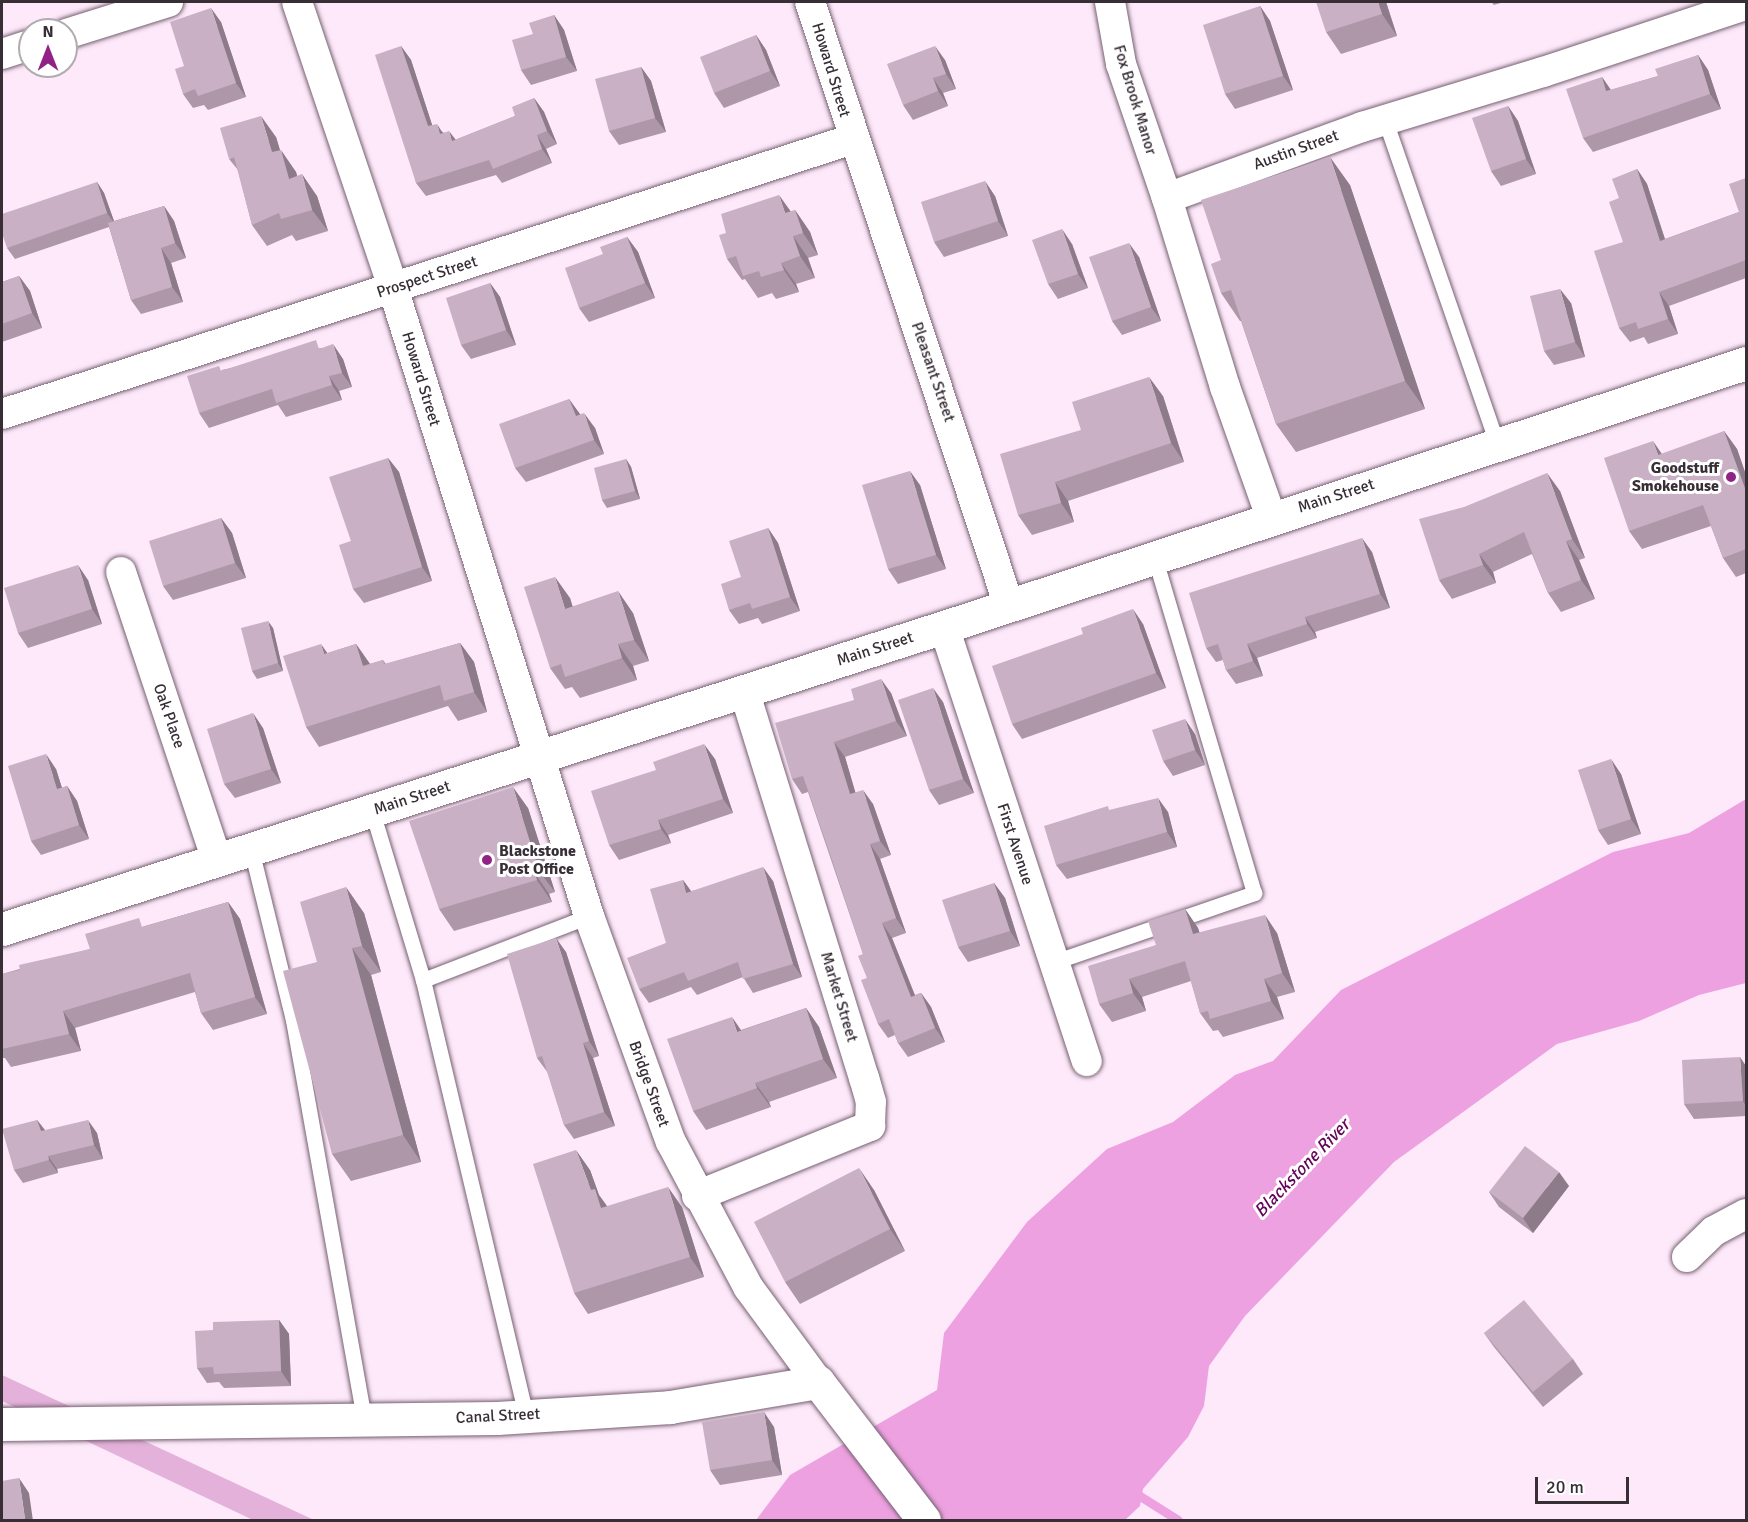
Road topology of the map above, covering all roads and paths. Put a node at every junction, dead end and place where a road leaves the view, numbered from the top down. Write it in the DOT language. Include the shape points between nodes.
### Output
graph roads {
  1 [pos="168,2"];
  2 [pos="297,2"];
  3 [pos="810,2"];
  4 [pos="1110,2"];
  5 [pos="1746,4"];
  6 [pos="78,30"];
  7 [pos="18,49"];
  8 [pos="2,54"];
  9 [pos="1384,120"];
  10 [pos="853,139"];
  11 [pos="1167,198"];
  12 [pos="393,288"];
  13 [pos="1746,363"];
  14 [pos="2,414"];
  15 [pos="1497,444"];
  16 [pos="1271,517"];
  17 [pos="1154,556"];
  18 [pos="121,572"];
  19 [pos="1009,606"];
  20 [pos="944,627"];
  21 [pos="744,691"];
  22 [pos="539,758"];
  23 [pos="372,811"];
  24 [pos="251,849"];
  25 [pos="217,860"];
  26 [pos="590,916"];
  27 [pos="2,929"];
  28 [pos="1054,962"];
  29 [pos="423,980"];
  30 [pos="1087,1061"];
  31 [pos="697,1196"];
  32 [pos="1746,1214"];
  33 [pos="1687,1257"];
  34 [pos="818,1382"];
  35 [pos="526,1415"];
  36 [pos="364,1420"];
  37 [pos="2,1424"];
  38 [pos="924,1521"];
  1 -- 6 [label="street"];
  2 -- 12 [label="street, Howard Street"];
  3 -- 10 [label="street, Howard Street"];
  4 -- 11 [label="street, Fox Brook Manor" via="1121,64"];
  5 -- 9 [label="street, Austin Street"];
  7 -- 8 [label="street"];
  9 -- 11 [label="street, Austin Street"];
  9 -- 15 [label="lane"];
  10 -- 12 [label="street, Prospect Street"];
  10 -- 19 [label="street, Pleasant Street"];
  11 -- 16 [label="street" via="1225,387"];
  12 -- 14 [label="street, Prospect Street"];
  12 -- 22 [label="street, Howard Street"];
  13 -- 15 [label="main road, Main Street"];
  15 -- 16 [label="main road, Main Street"];
  16 -- 17 [label="main road, Main Street"];
  17 -- 19 [label="main road, Main Street"];
  17 -- 28 [label="lane" via="1254,893"];
  18 -- 25 [label="street, Oak Place"];
  19 -- 20 [label="main road, Main Street"];
  20 -- 21 [label="main road, Main Street"];
  20 -- 28 [label="street, First Avenue"];
  21 -- 22 [label="main road, Main Street"];
  21 -- 31 [label="street, Market Street" via="871,1102 870,1126"];
  22 -- 23 [label="main road, Main Street"];
  22 -- 26 [label="street, Bridge Street"];
  23 -- 24 [label="main road, Main Street"];
  23 -- 29 [label="lane"];
  24 -- 25 [label="main road, Main Street"];
  24 -- 36 [label="lane" via="293,1020"];
  25 -- 27 [label="main road, Main Street"];
  26 -- 29 [label="lane"];
  26 -- 31 [label="street, Bridge Street" via="671,1142"];
  28 -- 30 [label="street, First Avenue"];
  29 -- 35 [label="lane"];
  31 -- 34 [label="street, Bridge Street" via="748,1287"];
  32 -- 33 [label="street" via="1714,1231"];
  34 -- 35 [label="main road, Canal Street" via="670,1407"];
  34 -- 38 [label="main road"];
  35 -- 36 [label="main road, Canal Street"];
  36 -- 37 [label="main road, Canal Street"];
}
